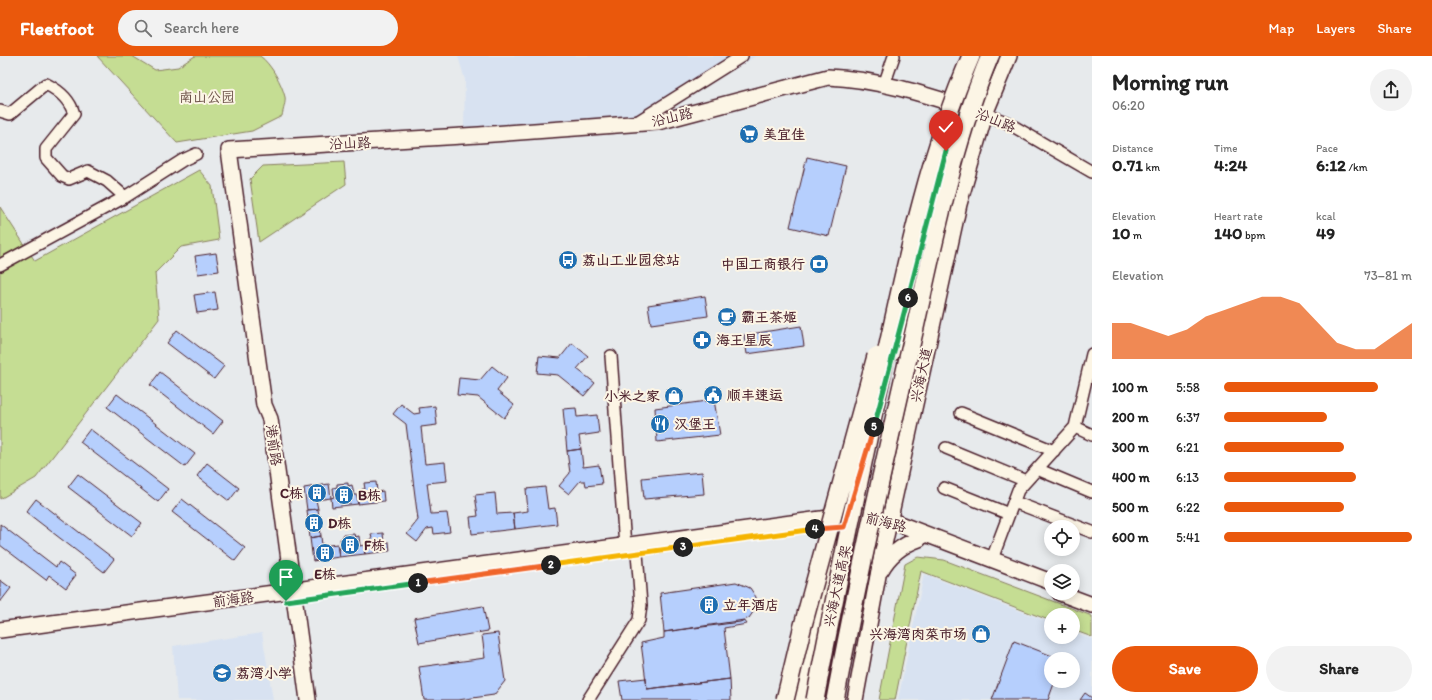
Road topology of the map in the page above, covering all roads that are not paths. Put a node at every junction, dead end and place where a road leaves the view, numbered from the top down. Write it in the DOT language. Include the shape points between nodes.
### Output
graph roads {
  1 [pos="742,56"];
  2 [pos="894,56"];
  3 [pos="971,56"];
  4 [pos="980,56"];
  5 [pos="990,56"];
  6 [pos="1009,56"];
  7 [pos="884,85"];
  8 [pos="960,106"];
  9 [pos="0,111"];
  10 [pos="985,114"];
  11 [pos="633,125"];
  12 [pos="229,150"];
  13 [pos="196,154"];
  14 [pos="1092,172"];
  15 [pos="125,197"];
  16 [pos="0,265"];
  17 [pos="902,284"];
  18 [pos="1092,354"];
  19 [pos="611,356"];
  20 [pos="961,413"];
  21 [pos="1075,427"];
  22 [pos="1092,435"];
  23 [pos="946,448"];
  24 [pos="1054,451"];
  25 [pos="1037,469"];
  26 [pos="1026,481"];
  27 [pos="944,488"];
  28 [pos="1092,492"];
  29 [pos="1014,502"];
  30 [pos="1009,514"];
  31 [pos="846,520"];
  32 [pos="888,524"];
  33 [pos="1092,532"];
  34 [pos="919,539"];
  35 [pos="631,550"];
  36 [pos="992,560"];
  37 [pos="878,576"];
  38 [pos="1044,579"];
  39 [pos="1044,587"];
  40 [pos="1080,593"];
  41 [pos="290,596"];
  42 [pos="1092,598"];
  43 [pos="1077,600"];
  44 [pos="1092,606"];
  45 [pos="0,630"];
  46 [pos="0,640"];
  47 [pos="301,700"];
  48 [pos="308,700"];
  49 [pos="588,700"];
  50 [pos="785,700"];
  51 [pos="801,700"];
  52 [pos="815,700"];
  53 [pos="835,700"];
  54 [pos="855,700"];
  1 -- 11 [label="street"];
  2 -- 7 [label="street"];
  3 -- 17 [label="main road, 兴海大道高架, bridge" via="942,130"];
  4 -- 8 [label="street"];
  5 -- 53 [label="main road, 兴海大道高架, bridge" via="969,112 946,193 851,616"];
  6 -- 10 [label="street, 兴海大道"];
  7 -- 8 [label="street, 沿山路"];
  7 -- 11 [label="street, 沿山路" via="847,77 828,77 677,117"];
  8 -- 10 [label="street, 沿山路"];
  8 -- 31 [label="street" via="946,151 882,401"];
  9 -- 15 [label="street" via="10,114 46,84 55,88 72,106 74,114 46,149 46,158 62,176 69,179 88,171 107,181"];
  10 -- 14 [label="street, 沿山路" via="1006,122"];
  10 -- 32 [label="street, 兴海大道" via="959,204"];
  11 -- 12 [label="street, 沿山路"];
  12 -- 41 [label="street, 港前路" via="264,405 270,419"];
  13 -- 15 [label="street"];
  15 -- 16 [label="street"];
  17 -- 50 [label="main road, bridge" via="872,369"];
  17 -- 52 [label="main road, 兴海大道高架, bridge" via="831,612"];
  18 -- 21 [label="street"];
  19 -- 35 [label="street"];
  20 -- 24 [label="street"];
  21 -- 22 [label="street"];
  21 -- 24 [label="street"];
  23 -- 26 [label="street"];
  24 -- 25 [label="street"];
  25 -- 26 [label="street"];
  25 -- 28 [label="street"];
  26 -- 29 [label="street" via="1018,490"];
  27 -- 30 [label="street"];
  29 -- 30 [label="street"];
  29 -- 33 [label="street"];
  30 -- 36 [label="street"];
  31 -- 32 [label="street, 前海路"];
  31 -- 35 [label="street, 前海路" via="821,519"];
  31 -- 51 [label="street" via="820,614"];
  32 -- 34 [label="street, 前海路"];
  32 -- 36 [label="street, 前海路"];
  32 -- 37 [label="street, 兴海大道"];
  34 -- 37 [label="street" via="907,543 896,551 884,564"];
  34 -- 39 [label="street, 前海路"];
  35 -- 41 [label="street, 前海路"];
  35 -- 49 [label="street" via="641,605 639,620"];
  36 -- 38 [label="street, 前海路"];
  37 -- 54 [label="street, 兴海大道"];
  40 -- 42 [label="street"];
  41 -- 45 [label="street, 前海路"];
  41 -- 46 [label="street, 前海路"];
  41 -- 47 [label="street, 港前路"];
  41 -- 48 [label="street, 港前路"];
  43 -- 44 [label="street"];
}
